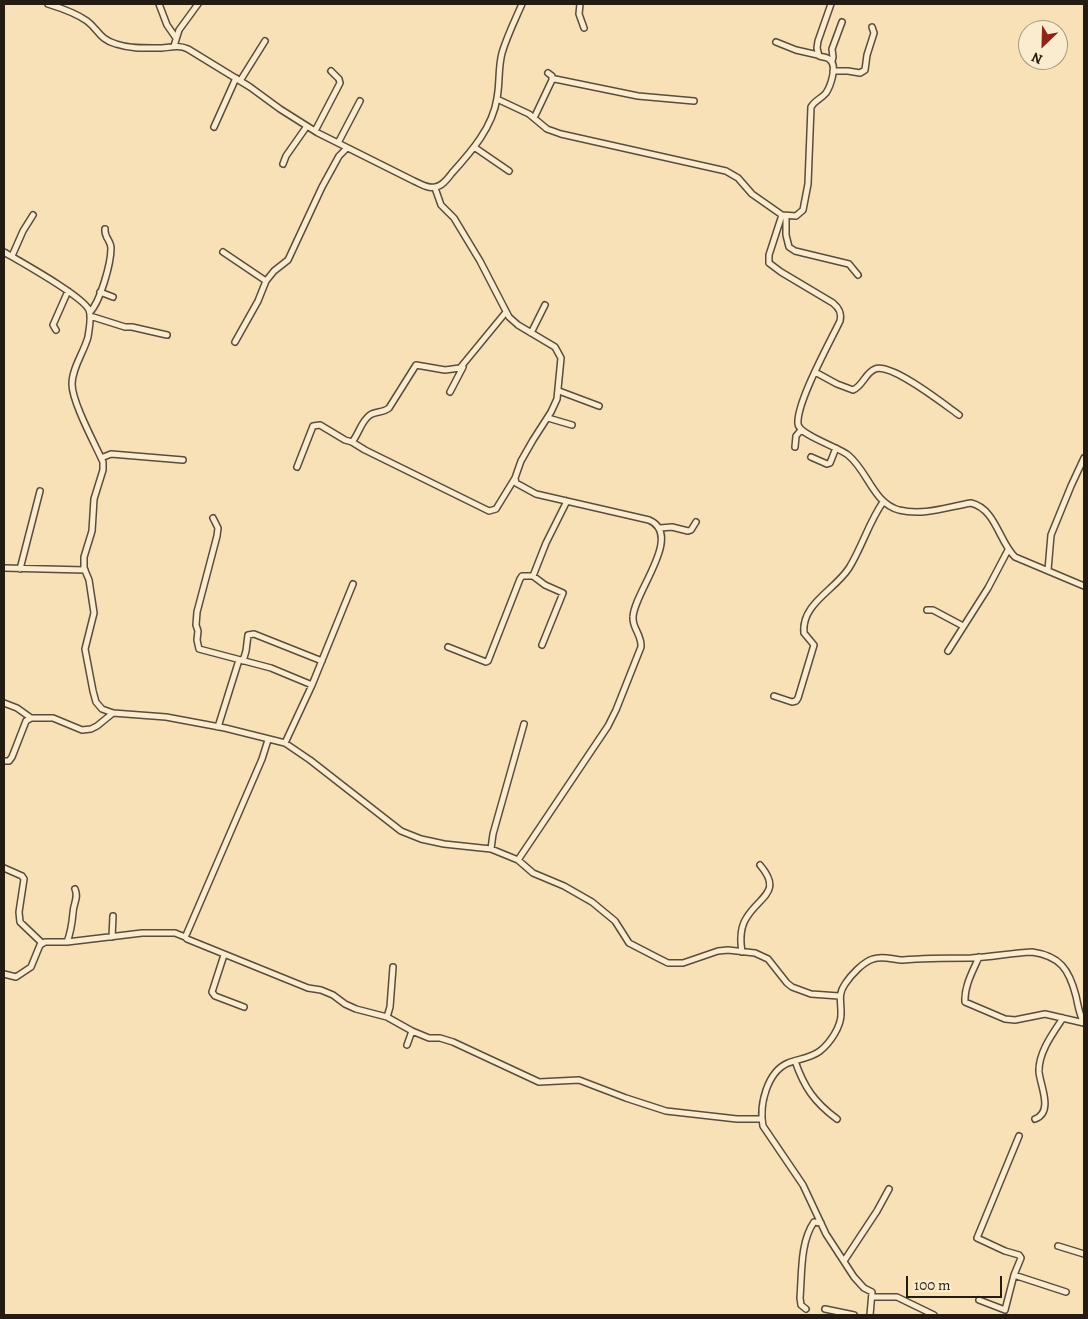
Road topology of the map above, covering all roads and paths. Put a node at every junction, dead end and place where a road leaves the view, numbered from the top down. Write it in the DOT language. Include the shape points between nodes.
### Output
graph roads {
  1 [pos="48,4"];
  2 [pos="159,4"];
  3 [pos="198,4"];
  4 [pos="522,4"];
  5 [pos="580,4"];
  6 [pos="831,4"];
  7 [pos="842,22"];
  8 [pos="872,27"];
  9 [pos="584,28"];
  10 [pos="176,38"];
  11 [pos="264,41"];
  12 [pos="776,42"];
  13 [pos="174,46"];
  14 [pos="818,55"];
  15 [pos="832,61"];
  16 [pos="331,71"];
  17 [pos="833,71"];
  18 [pos="548,73"];
  19 [pos="238,80"];
  20 [pos="552,80"];
  21 [pos="497,99"];
  22 [pos="360,101"];
  23 [pos="694,101"];
  24 [pos="534,118"];
  25 [pos="307,126"];
  26 [pos="214,128"];
  27 [pos="316,131"];
  28 [pos="338,143"];
  29 [pos="474,147"];
  30 [pos="347,148"];
  31 [pos="283,164"];
  32 [pos="509,171"];
  33 [pos="435,188"];
  34 [pos="33,215"];
  35 [pos="784,216"];
  36 [pos="106,229"];
  37 [pos="4,252"];
  38 [pos="223,252"];
  39 [pos="12,256"];
  40 [pos="858,276"];
  41 [pos="266,281"];
  42 [pos="68,291"];
  43 [pos="100,292"];
  44 [pos="113,297"];
  45 [pos="546,304"];
  46 [pos="506,312"];
  47 [pos="90,314"];
  48 [pos="56,330"];
  49 [pos="531,333"];
  50 [pos="167,335"];
  51 [pos="235,342"];
  52 [pos="464,364"];
  53 [pos="815,372"];
  54 [pos="559,391"];
  55 [pos="450,392"];
  56 [pos="599,406"];
  57 [pos="959,415"];
  58 [pos="548,418"];
  59 [pos="572,425"];
  60 [pos="801,430"];
  61 [pos="352,442"];
  62 [pos="794,447"];
  63 [pos="836,448"];
  64 [pos="811,457"];
  65 [pos="101,458"];
  66 [pos="1084,458"];
  67 [pos="184,460"];
  68 [pos="297,467"];
  69 [pos="515,478"];
  70 [pos="40,491"];
  71 [pos="567,501"];
  72 [pos="883,502"];
  73 [pos="213,518"];
  74 [pos="696,522"];
  75 [pos="660,528"];
  76 [pos="1008,550"];
  77 [pos="4,568"];
  78 [pos="20,569"];
  79 [pos="85,570"];
  80 [pos="1048,570"];
  81 [pos="533,576"];
  82 [pos="353,584"];
  83 [pos="1084,586"];
  84 [pos="927,610"];
  85 [pos="963,626"];
  86 [pos="542,645"];
  87 [pos="448,647"];
  88 [pos="948,652"];
  89 [pos="241,660"];
  90 [pos="322,661"];
  91 [pos="312,685"];
  92 [pos="774,696"];
  93 [pos="4,703"];
  94 [pos="113,713"];
  95 [pos="31,718"];
  96 [pos="524,724"];
  97 [pos="218,727"];
  98 [pos="268,740"];
  99 [pos="285,743"];
  100 [pos="4,761"];
  101 [pos="491,849"];
  102 [pos="518,860"];
  103 [pos="760,865"];
  104 [pos="4,868"];
  105 [pos="74,888"];
  106 [pos="113,916"];
  107 [pos="112,937"];
  108 [pos="185,937"];
  109 [pos="67,942"];
  110 [pos="42,944"];
  111 [pos="742,952"];
  112 [pos="224,955"];
  113 [pos="979,957"];
  114 [pos="393,967"];
  115 [pos="4,974"];
  116 [pos="839,996"];
  117 [pos="244,1007"];
  118 [pos="387,1017"];
  119 [pos="1063,1018"];
  120 [pos="1084,1023"];
  121 [pos="412,1031"];
  122 [pos="407,1044"];
  123 [pos="795,1061"];
  124 [pos="762,1119"];
  125 [pos="836,1119"];
  126 [pos="1035,1119"];
  127 [pos="1019,1136"];
  128 [pos="889,1189"];
  129 [pos="821,1222"];
  130 [pos="1058,1246"];
  131 [pos="1084,1254"];
  132 [pos="844,1261"];
  133 [pos="1014,1275"];
  134 [pos="1066,1292"];
  135 [pos="872,1297"];
  136 [pos="979,1300"];
  137 [pos="806,1309"];
  138 [pos="825,1309"];
  139 [pos="1005,1313"];
  140 [pos="854,1315"];
  141 [pos="870,1315"];
  142 [pos="934,1315"];
  1 -- 13 [label="street" via="85,19 100,36 117,45 133,48"];
  2 -- 10 [label="street"];
  3 -- 10 [label="street"];
  4 -- 21 [label="street" via="501,55"];
  5 -- 9 [label="street" via="579,14"];
  6 -- 14 [label="street" via="818,41"];
  7 -- 15 [label="street" via="832,48"];
  8 -- 17 [label="street" via="874,33 865,70 860,73"];
  10 -- 13 [label="street"];
  11 -- 19 [label="street"];
  12 -- 14 [label="street"];
  13 -- 19 [label="street" via="188,50"];
  14 -- 15 [label="street"];
  15 -- 17 [label="street"];
  16 -- 27 [label="street" via="340,83"];
  17 -- 35 [label="street" via="826,93 811,107 808,184 803,210 799,215"];
  18 -- 20 [label="street"];
  19 -- 25 [label="street"];
  19 -- 26 [label="street"];
  20 -- 23 [label="street" via="638,96"];
  20 -- 24 [label="street"];
  21 -- 24 [label="street"];
  21 -- 29 [label="street" via="487,127"];
  22 -- 28 [label="street"];
  24 -- 35 [label="street" via="544,127 561,134 726,171"];
  25 -- 27 [label="street"];
  25 -- 31 [label="street"];
  27 -- 28 [label="street"];
  28 -- 30 [label="street"];
  29 -- 32 [label="street"];
  29 -- 33 [label="street"];
  30 -- 33 [label="street"];
  30 -- 41 [label="street" via="322,186 288,260"];
  33 -- 46 [label="street" via="441,205 454,218"];
  34 -- 39 [label="street"];
  35 -- 40 [label="street" via="788,246 795,251 849,264"];
  35 -- 53 [label="street" via="769,263 828,299 841,314"];
  36 -- 43 [label="street" via="111,248"];
  37 -- 39 [label="street"];
  38 -- 41 [label="street"];
  39 -- 42 [label="street"];
  41 -- 51 [label="street"];
  42 -- 47 [label="street" via="83,302"];
  42 -- 48 [label="street" via="53,325"];
  43 -- 44 [label="street"];
  43 -- 47 [label="street"];
  45 -- 49 [label="street"];
  46 -- 49 [label="street"];
  46 -- 52 [label="street"];
  47 -- 50 [label="street" via="124,327"];
  47 -- 65 [label="street" via="87,341 72,386"];
  49 -- 54 [label="street" via="555,347 559,354"];
  52 -- 55 [label="street"];
  52 -- 61 [label="street" via="453,370 416,365 389,408 368,416"];
  53 -- 57 [label="street" via="854,390 873,369 892,370"];
  53 -- 60 [label="street" via="798,418"];
  54 -- 56 [label="street"];
  54 -- 58 [label="street"];
  58 -- 59 [label="street"];
  58 -- 69 [label="street" via="525,454"];
  60 -- 62 [label="street"];
  60 -- 63 [label="street"];
  61 -- 68 [label="street" via="320,425 313,426"];
  61 -- 69 [label="street" via="489,511 496,509"];
  63 -- 64 [label="street" via="827,464"];
  63 -- 72 [label="street" via="851,458"];
  65 -- 67 [label="street" via="110,454"];
  65 -- 79 [label="street" via="103,470 94,499 94,521 84,557"];
  66 -- 80 [label="street" via="1051,535"];
  69 -- 71 [label="street" via="516,483 536,494"];
  70 -- 78 [label="street"];
  71 -- 75 [label="street" via="649,520"];
  71 -- 81 [label="street"];
  72 -- 76 [label="street" via="899,510 914,511 937,511 976,504 993,521"];
  72 -- 92 [label="street" via="849,568 805,617 804,633 814,645 798,698 792,702"];
  73 -- 89 [label="street" via="218,532 197,612 198,645 202,651"];
  74 -- 75 [label="street" via="688,531"];
  75 -- 102 [label="street" via="661,546 633,619 641,646 616,710 592,752"];
  76 -- 80 [label="street" via="1020,560"];
  76 -- 85 [label="street"];
  77 -- 78 [label="street"];
  78 -- 79 [label="street"];
  79 -- 94 [label="street" via="94,613 85,649 89,674 96,702 102,709"];
  80 -- 83 [label="street"];
  81 -- 86 [label="street" via="563,593"];
  81 -- 87 [label="street" via="520,579 488,661"];
  82 -- 90 [label="street"];
  84 -- 85 [label="street"];
  85 -- 88 [label="street"];
  89 -- 90 [label="street" via="248,635 254,634"];
  89 -- 91 [label="street"];
  89 -- 97 [label="street"];
  90 -- 91 [label="street"];
  91 -- 99 [label="street"];
  93 -- 95 [label="street"];
  94 -- 95 [label="street" via="97,726 82,730 53,718"];
  94 -- 97 [label="street" via="166,717"];
  95 -- 100 [label="street" via="26,721 12,757"];
  96 -- 101 [label="street"];
  97 -- 98 [label="street"];
  98 -- 99 [label="street"];
  98 -- 108 [label="street"];
  99 -- 101 [label="street" via="401,831 444,844"];
  101 -- 102 [label="street"];
  102 -- 111 [label="street" via="533,873 592,902 615,921 629,943 668,963 683,963 718,951"];
  103 -- 111 [label="street" via="770,885 768,894 746,918 740,942"];
  104 -- 110 [label="street" via="24,878 20,922"];
  105 -- 109 [label="street" via="77,894"];
  106 -- 107 [label="street"];
  107 -- 108 [label="street" via="159,933"];
  107 -- 109 [label="street"];
  108 -- 112 [label="street"];
  109 -- 110 [label="street"];
  110 -- 115 [label="street" via="31,967 16,977"];
  111 -- 116 [label="street" via="768,959 786,982 802,991 820,996"];
  112 -- 117 [label="street" via="212,992"];
  112 -- 118 [label="street" via="308,988 321,990 356,1009"];
  113 -- 116 [label="street" via="872,959 845,984"];
  113 -- 119 [label="street" via="968,982 965,1002 1005,1019 1045,1014"];
  113 -- 120 [label="street" via="1032,952 1057,959 1069,976"];
  114 -- 118 [label="street" via="392,997"];
  116 -- 123 [label="street" via="842,1012 834,1033 819,1052"];
  118 -- 121 [label="street"];
  119 -- 120 [label="street"];
  119 -- 126 [label="street" via="1040,1060 1040,1077 1046,1100 1040,1116"];
  121 -- 122 [label="street"];
  121 -- 124 [label="street" via="461,1045 539,1082 579,1080 666,1110"];
  123 -- 124 [label="street" via="776,1072 770,1082"];
  123 -- 125 [label="street" via="802,1080 822,1108"];
  124 -- 129 [label="street" via="768,1135 804,1186"];
  127 -- 133 [label="street" via="978,1238 1019,1255 1021,1258"];
  128 -- 132 [label="street"];
  129 -- 132 [label="street"];
  129 -- 137 [label="street" via="814,1222 809,1229 805,1249 800,1298"];
  130 -- 131 [label="street"];
  132 -- 135 [label="street" via="859,1283 872,1292"];
  133 -- 134 [label="street"];
  133 -- 139 [label="street"];
  135 -- 141 [label="street"];
  135 -- 142 [label="street" via="897,1297"];
  136 -- 139 [label="street"];
  138 -- 140 [label="street"];
}
